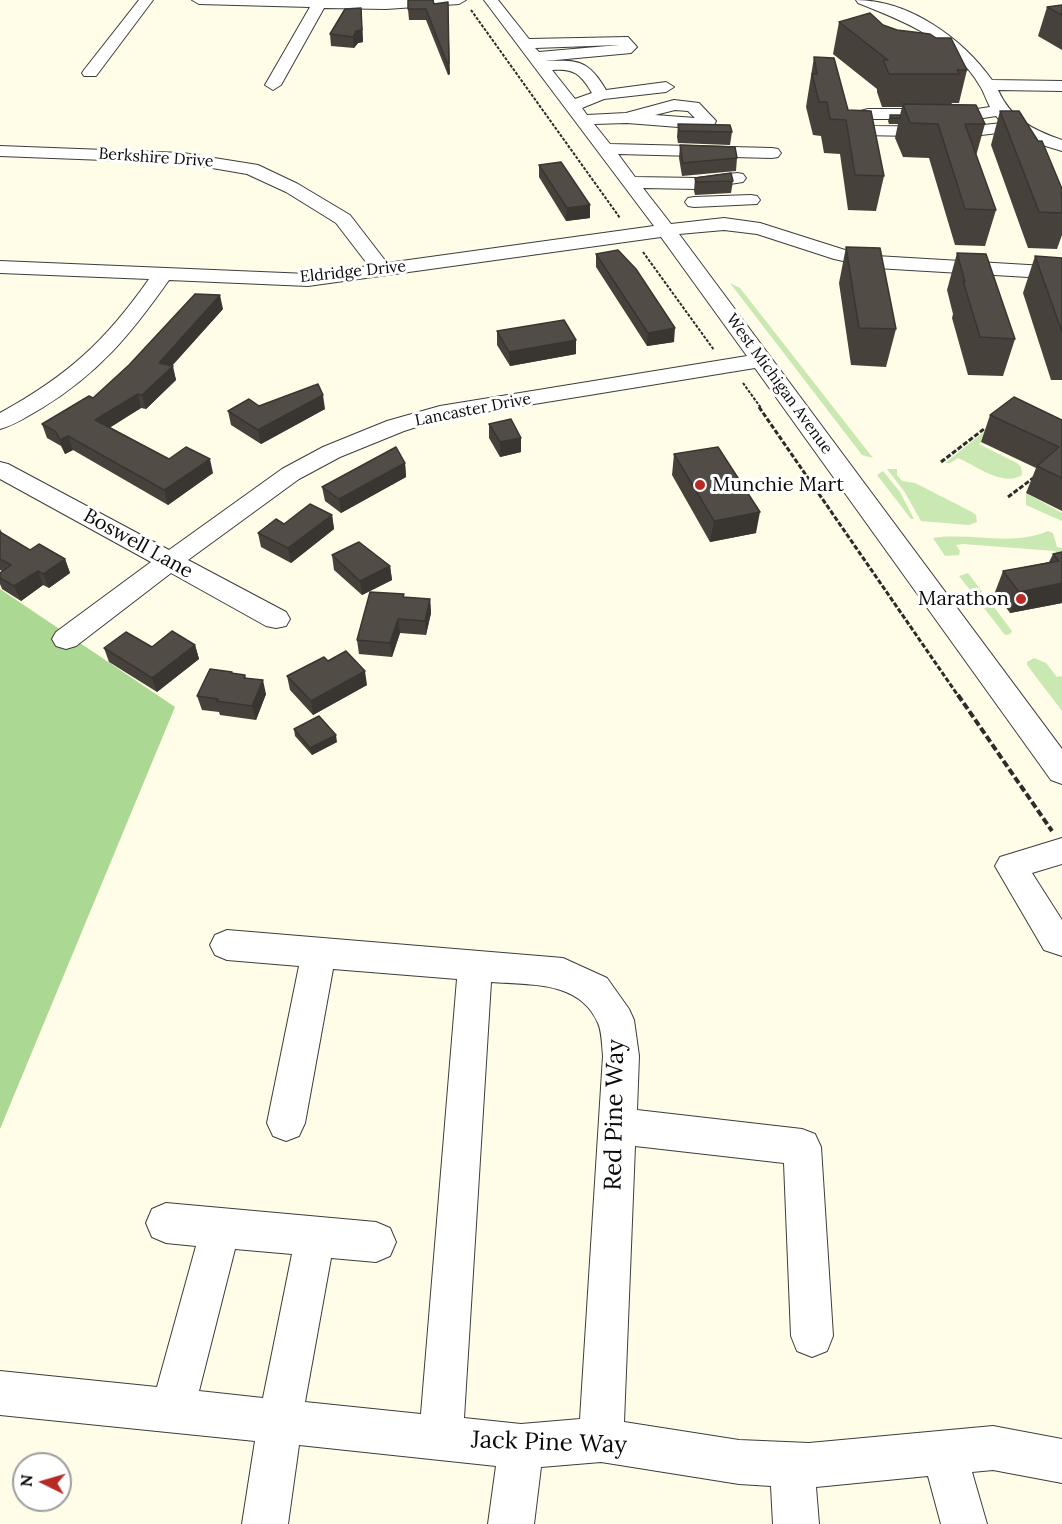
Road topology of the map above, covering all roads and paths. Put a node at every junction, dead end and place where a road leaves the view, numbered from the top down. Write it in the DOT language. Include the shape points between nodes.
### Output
graph roads {
  1 [pos="146,0"];
  2 [pos="199,0"];
  3 [pos="490,0"];
  4 [pos="863,0"];
  5 [pos="320,4"];
  6 [pos="464,4"];
  7 [pos="945,22"];
  8 [pos="919,25"];
  9 [pos="900,30"];
  10 [pos="967,38"];
  11 [pos="946,40"];
  12 [pos="533,56"];
  13 [pos="966,58"];
  14 [pos="944,59"];
  15 [pos="90,74"];
  16 [pos="273,85"];
  17 [pos="988,86"];
  18 [pos="1062,86"];
  19 [pos="666,87"];
  20 [pos="601,95"];
  21 [pos="1000,110"];
  22 [pos="578,113"];
  23 [pos="627,118"];
  24 [pos="1018,126"];
  25 [pos="1062,146"];
  26 [pos="605,149"];
  27 [pos="0,151"];
  28 [pos="772,153"];
  29 [pos="737,178"];
  30 [pos="630,182"];
  31 [pos="751,200"];
  32 [pos="664,203"];
  33 [pos="667,231"];
  34 [pos="632,236"];
  35 [pos="0,267"];
  36 [pos="382,270"];
  37 [pos="1062,273"];
  38 [pos="163,274"];
  39 [pos="762,360"];
  40 [pos="725,366"];
  41 [pos="0,422"];
  42 [pos="990,424"];
  43 [pos="984,429"];
  44 [pos="993,433"];
  45 [pos="941,462"];
  46 [pos="0,469"];
  47 [pos="1042,480"];
  48 [pos="1008,497"];
  49 [pos="170,562"];
  50 [pos="276,619"];
  51 [pos="66,639"];
  52 [pos="1062,772"];
  53 [pos="1059,843"];
  54 [pos="1062,941"];
  55 [pos="227,945"];
  56 [pos="319,953"];
  57 [pos="476,966"];
  58 [pos="286,1123"];
  59 [pos="617,1126"];
  60 [pos="166,1223"];
  61 [pos="221,1228"];
  62 [pos="315,1237"];
  63 [pos="376,1242"];
  64 [pos="812,1336"];
  65 [pos="0,1393"];
  66 [pos="172,1411"];
  67 [pos="280,1422"];
  68 [pos="441,1437"];
  69 [pos="601,1440"];
  70 [pos="521,1446"];
  71 [pos="944,1453"];
  72 [pos="1062,1461"];
  73 [pos="792,1464"];
  74 [pos="265,1524"];
  75 [pos="512,1524"];
  76 [pos="796,1524"];
  77 [pos="964,1524"];
  1 -- 15 [label="street"];
  2 -- 5 [label="street"];
  3 -- 12 [label="street, West Michigan Avenue"];
  4 -- 8 [label="street"];
  5 -- 6 [label="street"];
  5 -- 16 [label="street"];
  6 -- 34 [label="path"];
  7 -- 8 [label="street"];
  8 -- 9 [label="street"];
  8 -- 11 [label="street"];
  10 -- 11 [label="street"];
  11 -- 13 [label="street"];
  12 -- 12 [label="street" via="626,50 628,47 623,40"];
  12 -- 20 [label="street" via="572,63 585,70"];
  12 -- 22 [label="street, West Michigan Avenue"];
  13 -- 14 [label="street"];
  13 -- 17 [label="street"];
  17 -- 18 [label="street"];
  17 -- 21 [label="street"];
  19 -- 20 [label="street"];
  20 -- 22 [label="street"];
  21 -- 24 [label="street"];
  21 -- 24 [label="street" via="859,117 867,131 965,132"];
  22 -- 23 [label="street"];
  22 -- 26 [label="street, West Michigan Avenue"];
  24 -- 25 [label="street"];
  26 -- 28 [label="street"];
  26 -- 30 [label="street, West Michigan Avenue"];
  27 -- 36 [label="street, Berkshire Drive" via="183,158 252,169 343,219"];
  29 -- 30 [label="street" via="692,184"];
  30 -- 32 [label="street, West Michigan Avenue"];
  31 -- 32 [label="street"];
  32 -- 33 [label="street, West Michigan Avenue"];
  33 -- 34 [label="street, Eldridge Drive"];
  33 -- 37 [label="street, Eldridge Drive" via="735,225 876,262"];
  33 -- 39 [label="street, West Michigan Avenue"];
  34 -- 36 [label="street, Eldridge Drive"];
  34 -- 40 [label="path"];
  35 -- 38 [label="street, Eldridge Drive"];
  36 -- 38 [label="street, Eldridge Drive" via="308,280"];
  38 -- 41 [label="street" via="125,327 81,372 53,393"];
  39 -- 40 [label="street, Lancaster Drive"];
  39 -- 52 [label="street, West Michigan Avenue"];
  40 -- 49 [label="street, Lancaster Drive" via="409,421 298,468"];
  40 -- 53 [label="path" via="740,379"];
  42 -- 43 [label="path"];
  43 -- 44 [label="path"];
  43 -- 45 [label="path"];
  46 -- 49 [label="street, Boswell Lane"];
  47 -- 48 [label="path" via="1034,476"];
  49 -- 50 [label="street, Boswell Lane"];
  49 -- 51 [label="street, Lancaster Drive"];
  53 -- 54 [label="street" via="1011,866 1056,940"];
  55 -- 56 [label="street, Red Pine Way"];
  56 -- 57 [label="street, Red Pine Way"];
  56 -- 58 [label="street"];
  57 -- 59 [label="street, Red Pine Way" via="563,973 596,989 616,1020 621,1056"];
  57 -- 68 [label="street"];
  59 -- 64 [label="street" via="802,1147"];
  59 -- 69 [label="street, Red Pine Way"];
  60 -- 61 [label="street"];
  61 -- 62 [label="street"];
  61 -- 66 [label="street"];
  62 -- 63 [label="street"];
  62 -- 67 [label="street"];
  65 -- 66 [label="street, Jack Pine Way"];
  66 -- 67 [label="street, Jack Pine Way"];
  67 -- 68 [label="street, Jack Pine Way"];
  67 -- 74 [label="street"];
  68 -- 70 [label="street, Jack Pine Way"];
  69 -- 70 [label="street, Jack Pine Way"];
  69 -- 73 [label="street, Jack Pine Way" via="739,1462"];
  70 -- 75 [label="street"];
  71 -- 72 [label="street, Jack Pine Way" via="993,1448"];
  71 -- 73 [label="street, Jack Pine Way"];
  71 -- 77 [label="street"];
  73 -- 76 [label="street"];
}
